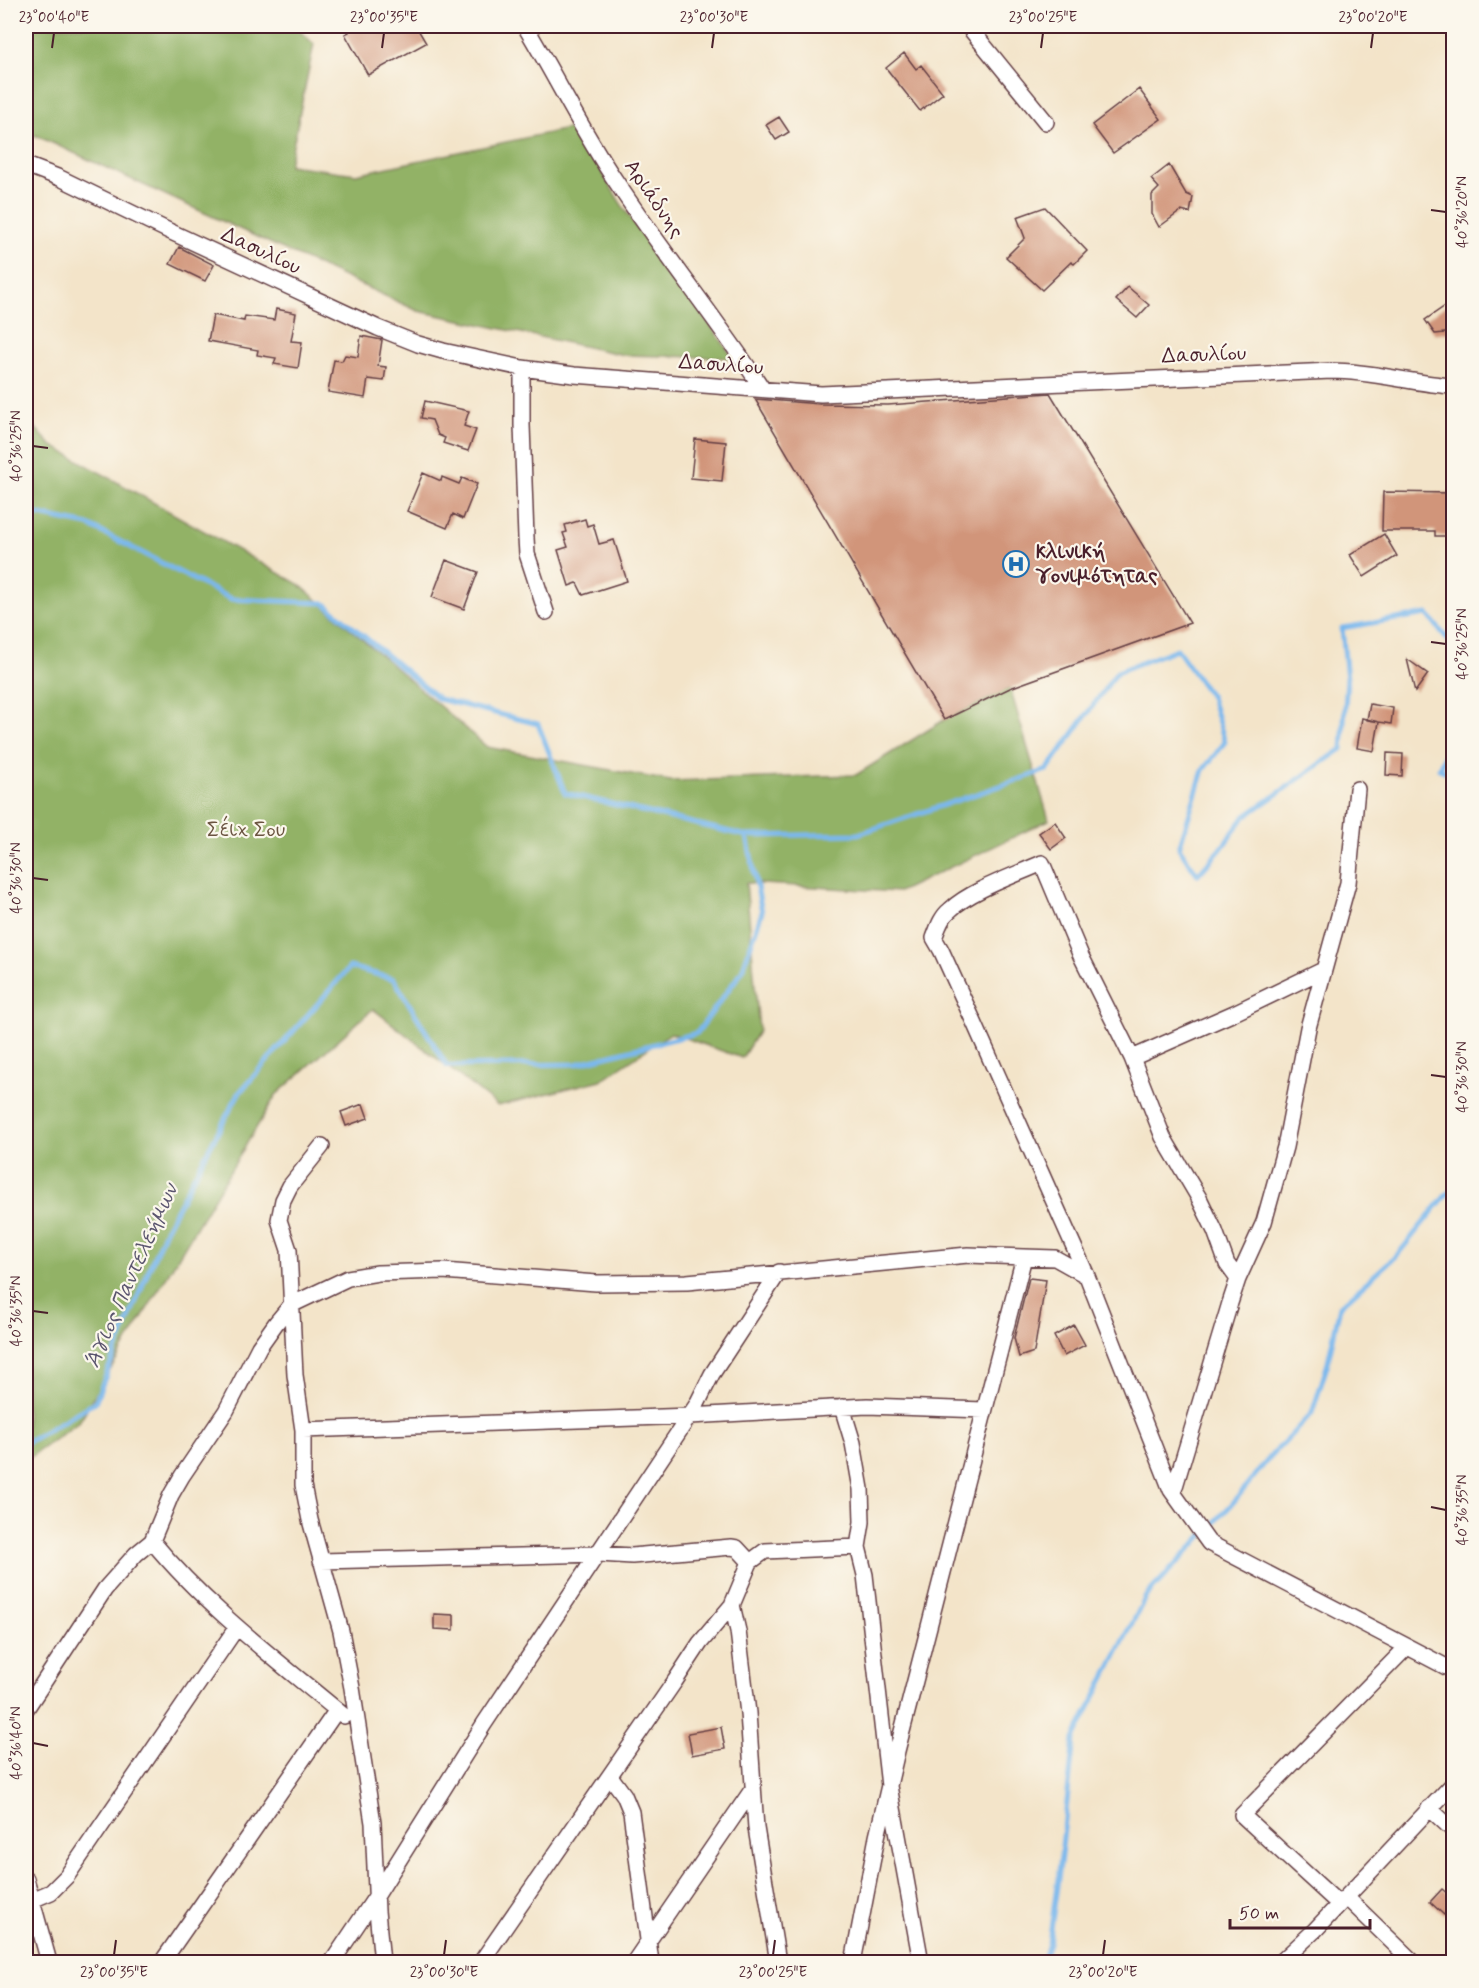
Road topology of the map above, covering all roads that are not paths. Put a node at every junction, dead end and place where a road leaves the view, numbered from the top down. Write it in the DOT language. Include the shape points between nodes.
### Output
graph roads {
  1 [pos="525,26"];
  2 [pos="968,26"];
  3 [pos="1046,122"];
  4 [pos="26,165"];
  5 [pos="522,368"];
  6 [pos="1454,386"];
  7 [pos="762,388"];
  8 [pos="546,612"];
  9 [pos="1357,789"];
  10 [pos="1323,970"];
  11 [pos="1132,1058"];
  12 [pos="322,1146"];
  13 [pos="1024,1257"];
  14 [pos="779,1272"];
  15 [pos="1087,1276"];
  16 [pos="1238,1279"];
  17 [pos="291,1305"];
  18 [pos="842,1407"];
  19 [pos="984,1410"];
  20 [pos="690,1416"];
  21 [pos="303,1430"];
  22 [pos="1173,1493"];
  23 [pos="152,1541"];
  24 [pos="858,1547"];
  25 [pos="599,1554"];
  26 [pos="321,1561"];
  27 [pos="750,1562"];
  28 [pos="732,1605"];
  29 [pos="237,1627"];
  30 [pos="1407,1647"];
  31 [pos="1454,1671"];
  32 [pos="26,1709"];
  33 [pos="336,1710"];
  34 [pos="358,1728"];
  35 [pos="610,1776"];
  36 [pos="1454,1783"];
  37 [pos="889,1786"];
  38 [pos="752,1790"];
  39 [pos="1429,1808"];
  40 [pos="1454,1832"];
  41 [pos="26,1879"];
  42 [pos="377,1895"];
  43 [pos="32,1900"];
  44 [pos="1342,1901"];
  45 [pos="648,1941"];
  46 [pos="49,1962"];
  47 [pos="162,1962"];
  48 [pos="332,1962"];
  49 [pos="382,1962"];
  50 [pos="481,1962"];
  51 [pos="634,1962"];
  52 [pos="651,1962"];
  53 [pos="778,1962"];
  54 [pos="853,1962"];
  55 [pos="921,1962"];
  56 [pos="1281,1962"];
  57 [pos="1413,1962"];
  1 -- 7 [label="street, Αριάδνης" via="642,222"];
  2 -- 3 [label="street"];
  4 -- 5 [label="street, Δασυλίου" via="378,328 434,348"];
  5 -- 7 [label="street, Δασυλίου"];
  5 -- 8 [label="street" via="527,554"];
  6 -- 7 [label="street, Δασυλίου" via="1332,371 821,394"];
  9 -- 10 [label="street" via="1348,883"];
  10 -- 11 [label="street"];
  10 -- 16 [label="street" via="1285,1147 1264,1222"];
  11 -- 15 [label="street" via="1042,862 962,901 942,920 934,938"];
  11 -- 16 [label="street" via="1163,1137 1199,1198 1227,1264"];
  12 -- 17 [label="street" via="290,1186 280,1210 281,1230 289,1250"];
  13 -- 14 [label="street" via="968,1256"];
  13 -- 15 [label="street" via="1055,1258"];
  13 -- 19 [label="street"];
  14 -- 17 [label="street" via="687,1282 615,1283 461,1272 378,1273 348,1278"];
  14 -- 20 [label="street" via="723,1356"];
  15 -- 22 [label="street"];
  16 -- 22 [label="street"];
  17 -- 21 [label="street"];
  17 -- 23 [label="street" via="259,1347 226,1411 182,1476"];
  18 -- 19 [label="street"];
  18 -- 20 [label="street"];
  18 -- 24 [label="street" via="861,1489"];
  19 -- 37 [label="street"];
  20 -- 21 [label="street"];
  20 -- 25 [label="street"];
  21 -- 26 [label="street" via="303,1485"];
  22 -- 30 [label="street" via="1209,1543"];
  23 -- 29 [label="street" via="174,1568"];
  23 -- 32 [label="street" via="105,1589"];
  24 -- 27 [label="street" via="765,1551"];
  24 -- 37 [label="street" via="865,1575"];
  25 -- 26 [label="street"];
  25 -- 27 [label="street" via="632,1556 731,1547"];
  25 -- 42 [label="street" via="484,1724"];
  26 -- 34 [label="street" via="346,1654"];
  27 -- 28 [label="street"];
  28 -- 35 [label="street" via="687,1659"];
  28 -- 38 [label="street" via="748,1713"];
  29 -- 33 [label="street"];
  29 -- 43 [label="street" via="68,1876 51,1892"];
  30 -- 31 [label="street"];
  30 -- 44 [label="street" via="1242,1815"];
  33 -- 34 [label="street"];
  33 -- 47 [label="street"];
  34 -- 42 [label="street" via="373,1823"];
  35 -- 45 [label="street" via="631,1812"];
  35 -- 50 [label="street"];
  36 -- 39 [label="street"];
  37 -- 54 [label="street"];
  37 -- 55 [label="street"];
  38 -- 45 [label="street"];
  38 -- 53 [label="street"];
  39 -- 40 [label="street"];
  39 -- 44 [label="street"];
  41 -- 43 [label="street"];
  42 -- 48 [label="street"];
  42 -- 49 [label="street"];
  43 -- 46 [label="street"];
  44 -- 56 [label="street"];
  44 -- 57 [label="street"];
  45 -- 51 [label="street"];
  45 -- 52 [label="street"];
}
